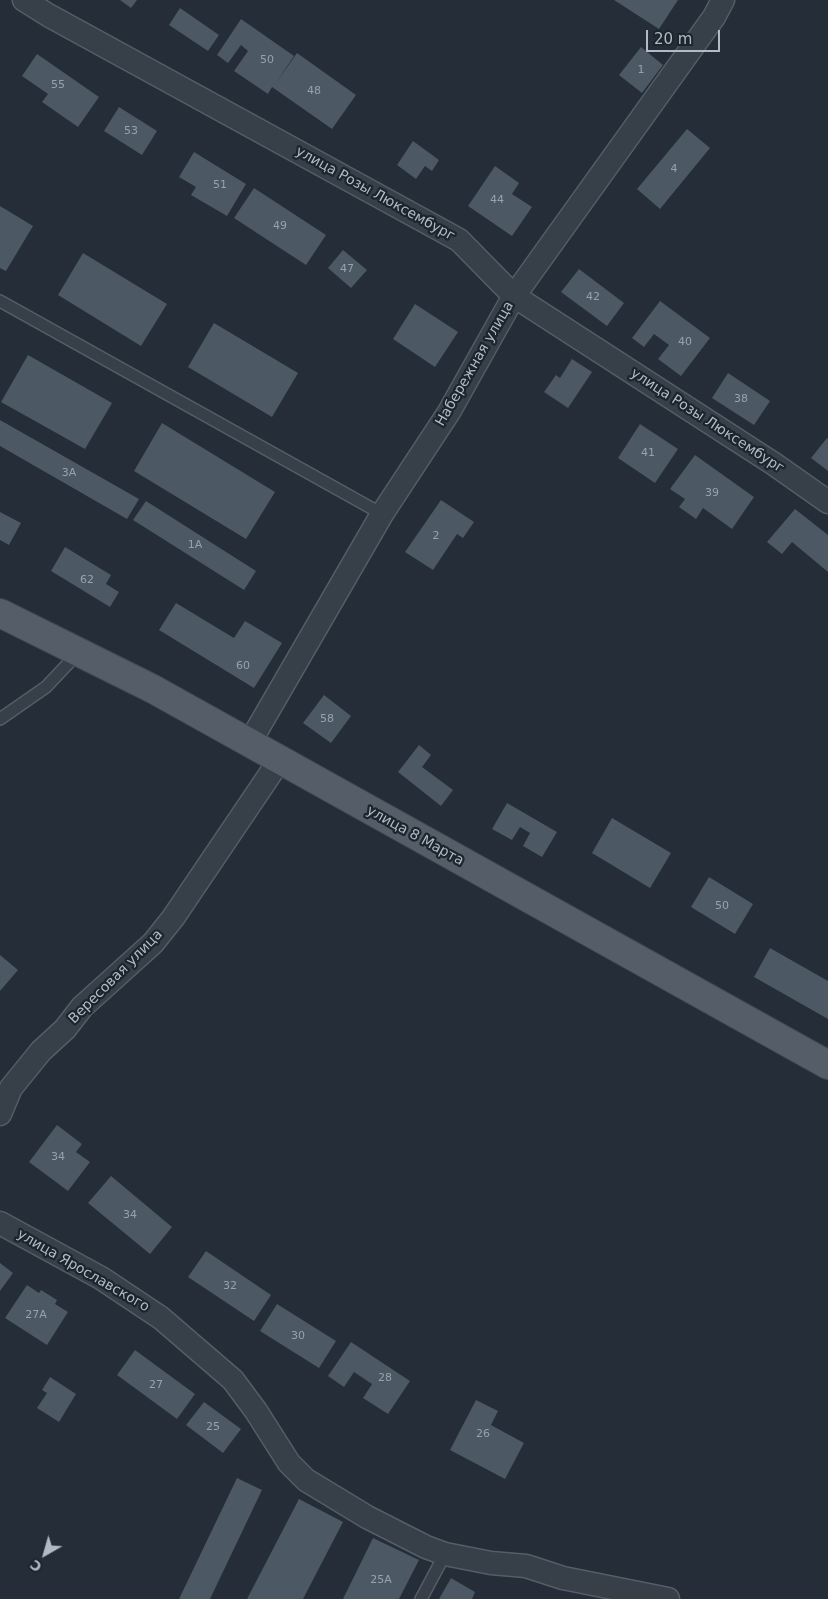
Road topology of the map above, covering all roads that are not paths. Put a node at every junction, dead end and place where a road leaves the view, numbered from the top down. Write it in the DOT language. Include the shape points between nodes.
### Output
graph roads {
  1 [pos="24,0"];
  2 [pos="723,0"];
  3 [pos="50,8"];
  4 [pos="514,296"];
  5 [pos="0,301"];
  6 [pos="828,502"];
  7 [pos="382,514"];
  8 [pos="0,613"];
  9 [pos="79,652"];
  10 [pos="0,719"];
  11 [pos="250,742"];
  12 [pos="279,761"];
  13 [pos="828,1065"];
  14 [pos="0,1114"];
  15 [pos="0,1223"];
  16 [pos="445,1554"];
  17 [pos="563,1578"];
  18 [pos="422,1599"];
  19 [pos="585,1599"];
  20 [pos="668,1599"];
  1 -- 3 [label="street, улица Розы Люксембург"];
  2 -- 4 [label="street, Набережная улица"];
  3 -- 4 [label="street, улица Розы Люксембург" via="459,240"];
  4 -- 6 [label="street, улица Розы Люксембург"];
  4 -- 7 [label="street, Набережная улица" via="449,412"];
  5 -- 7 [label="lane"];
  7 -- 11 [label="street, Набережная улица"];
  8 -- 9 [label="main road, улица 8 Марта"];
  9 -- 10 [label="lane" via="46,687"];
  9 -- 11 [label="main road, улица 8 Марта"];
  11 -- 12 [label="main road, улица 8 Марта"];
  12 -- 13 [label="main road, улица 8 Марта"];
  12 -- 14 [label="street, Вересовая улица" via="153,944 82,1007 65,1030 41,1051 11,1088"];
  15 -- 16 [label="street, улица Ярославского" via="101,1278 161,1318 202,1351 233,1380 289,1463 306,1480 367,1517 426,1548"];
  16 -- 17 [label="street, улица Ярославского" via="526,1566"];
  16 -- 18 [label="lane"];
  17 -- 19 [label="street"];
  17 -- 20 [label="street, улица Ярославского"];
}
